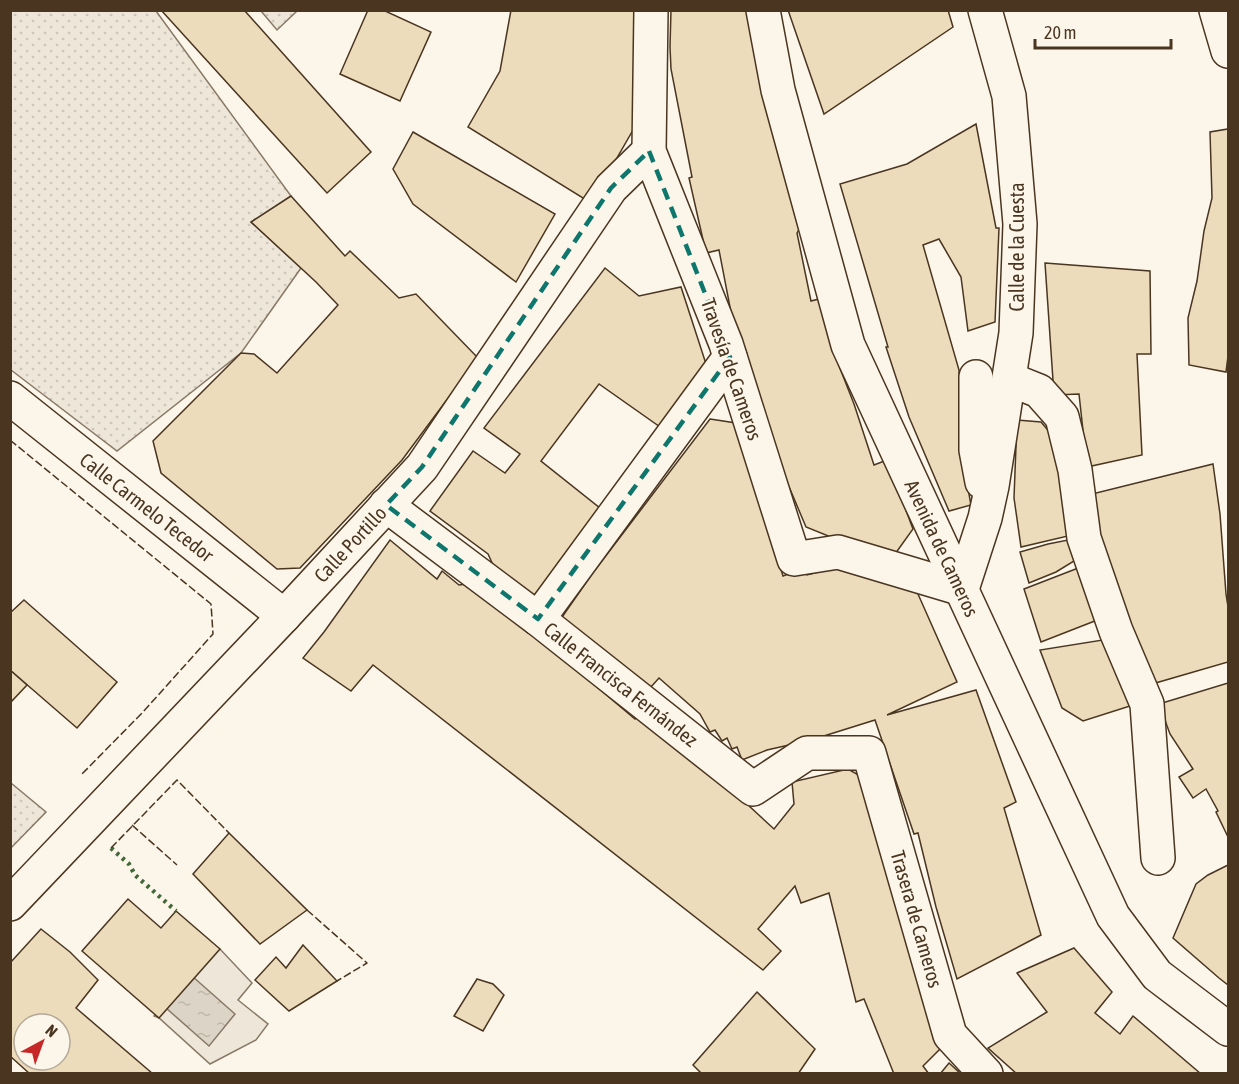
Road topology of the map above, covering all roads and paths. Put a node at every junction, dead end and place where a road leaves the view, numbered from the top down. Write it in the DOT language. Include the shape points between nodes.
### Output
graph roads {
  1 [pos="651,10"];
  2 [pos="762,10"];
  3 [pos="985,10"];
  4 [pos="1216,10"];
  5 [pos="1228,51"];
  6 [pos="649,151"];
  7 [pos="730,357"];
  8 [pos="976,377"];
  9 [pos="1009,379"];
  10 [pos="10,398"];
  11 [pos="386,505"];
  12 [pos="985,518"];
  13 [pos="962,589"];
  14 [pos="284,616"];
  15 [pos="538,619"];
  16 [pos="869,753"];
  17 [pos="1158,858"];
  18 [pos="10,904"];
  19 [pos="1228,1029"];
  20 [pos="986,1074"];
  1 -- 6 [label="street, Travesía de Cameros"];
  2 -- 13 [label="street, Avenida de Cameros" via="778,90 848,345"];
  3 -- 9 [label="street, Calle de la Cuesta" via="1009,96 1020,224 1016,333"];
  4 -- 5 [label="street"];
  6 -- 7 [label="street, Travesía de Cameros"];
  6 -- 11 [label="street, Calle Portillo" via="611,188 422,467"];
  7 -- 13 [label="street, Travesía de Cameros" via="794,559 838,552"];
  7 -- 15 [label="street"];
  8 -- 12 [label="street" via="976,450"];
  9 -- 12 [label="street, Calle de la Cuesta"];
  9 -- 17 [label="street" via="1039,391 1062,417 1076,470 1084,538 1116,631 1147,704"];
  10 -- 14 [label="street, Calle Carmelo Tecedor"];
  11 -- 14 [label="street, Calle Portillo"];
  11 -- 15 [label="street, Calle Francisca Fernández"];
  12 -- 13 [label="street, Calle de la Cuesta"];
  13 -- 19 [label="street, Avenida de Cameros" via="1113,916 1157,975"];
  14 -- 18 [label="street, Calle Portillo"];
  15 -- 16 [label="street, Calle Francisca Fernández" via="753,789 807,753"];
  16 -- 20 [label="street, Trasera de Cameros" via="950,1035"];
}
